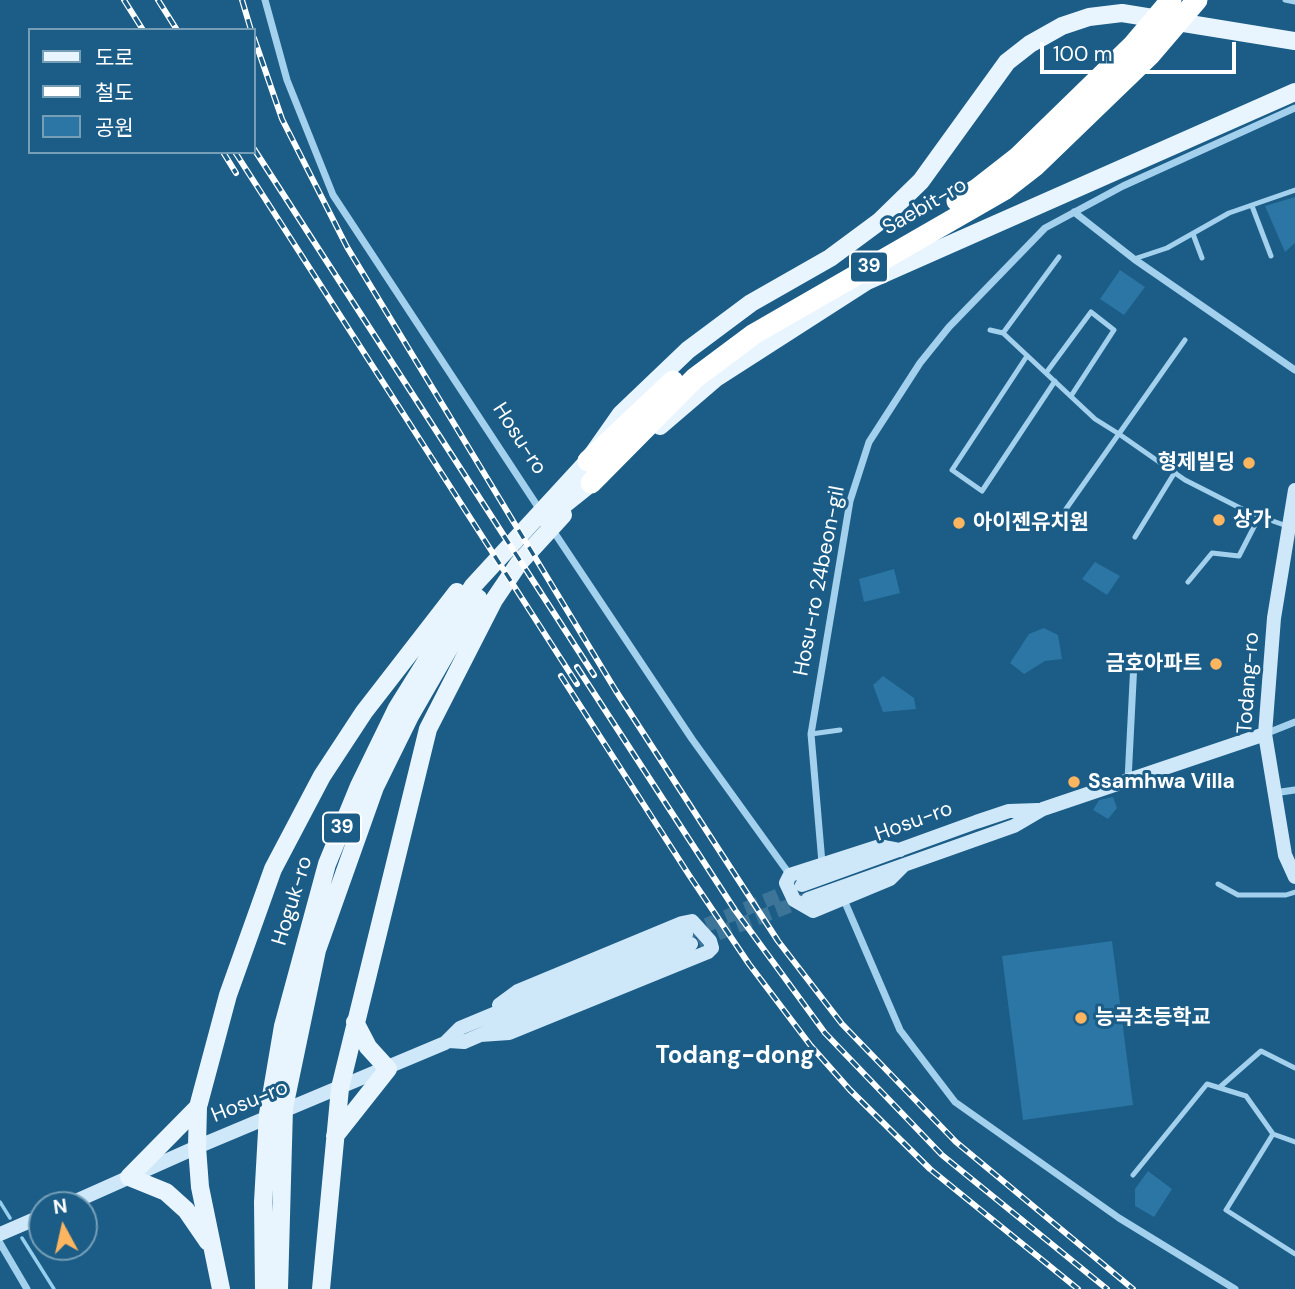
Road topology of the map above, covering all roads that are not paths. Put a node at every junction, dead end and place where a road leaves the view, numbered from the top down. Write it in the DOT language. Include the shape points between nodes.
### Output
graph roads {
  1 [pos="265,0"];
  2 [pos="1171,0"];
  3 [pos="1197,0"];
  4 [pos="1285,0"];
  5 [pos="1295,2"];
  6 [pos="1295,41"];
  7 [pos="1141,50"];
  8 [pos="1295,92"];
  9 [pos="1295,108"];
  10 [pos="1295,190"];
  11 [pos="1252,206"];
  12 [pos="1074,212"];
  13 [pos="1193,234"];
  14 [pos="1271,256"];
  15 [pos="1059,257"];
  16 [pos="1202,258"];
  17 [pos="1134,259"];
  18 [pos="990,330"];
  19 [pos="1003,333"];
  20 [pos="1185,340"];
  21 [pos="1027,356"];
  22 [pos="1295,370"];
  23 [pos="1046,373"];
  24 [pos="1055,381"];
  25 [pos="1071,396"];
  26 [pos="1118,434"];
  27 [pos="587,461"];
  28 [pos="1175,472"];
  29 [pos="591,483"];
  30 [pos="1295,490"];
  31 [pos="1066,509"];
  32 [pos="1259,517"];
  33 [pos="1289,527"];
  34 [pos="1135,537"];
  35 [pos="1188,582"];
  36 [pos="442,648"];
  37 [pos="1113,655"];
  38 [pos="1134,662"];
  39 [pos="1179,664"];
  40 [pos="1295,722"];
  41 [pos="840,730"];
  42 [pos="811,734"];
  43 [pos="1265,734"];
  44 [pos="1128,780"];
  45 [pos="1295,790"];
  46 [pos="1274,793"];
  47 [pos="904,855"];
  48 [pos="822,863"];
  49 [pos="790,875"];
  50 [pos="1295,877"];
  51 [pos="1218,884"];
  52 [pos="805,892"];
  53 [pos="1295,892"];
  54 [pos="844,900"];
  55 [pos="688,939"];
  56 [pos="355,1023"];
  57 [pos="479,1028"];
  58 [pos="1295,1068"];
  59 [pos="388,1069"];
  60 [pos="1220,1087"];
  61 [pos="340,1088"];
  62 [pos="198,1107"];
  63 [pos="1273,1134"];
  64 [pos="335,1136"];
  65 [pos="1295,1142"];
  66 [pos="197,1147"];
  67 [pos="1133,1175"];
  68 [pos="130,1178"];
  69 [pos="98,1192"];
  70 [pos="271,1201"];
  71 [pos="28,1222"];
  72 [pos="0,1234"];
  73 [pos="0,1242"];
  74 [pos="212,1247"];
  75 [pos="1295,1254"];
  76 [pos="27,1289"];
  77 [pos="221,1289"];
  78 [pos="264,1289"];
  79 [pos="279,1289"];
  80 [pos="321,1289"];
  81 [pos="1235,1289"];
  1 -- 49 [label="street, Hosu-ro" via="288,80 333,195 692,738"];
  2 -- 7 [label="highway, Saebit-ro / 39"];
  3 -- 7 [label="highway, Saebit-ro / 39"];
  4 -- 5 [label="lane"];
  6 -- 27 [label="main road" via="1122,13 1080,20 1030,44 1007,62 921,181 880,222 830,258 751,303 688,350 621,414"];
  7 -- 27 [label="highway, Saebit-ro / 39" via="977,189 753,319 696,359"];
  7 -- 29 [label="highway, Saebit-ro / 39" via="1035,166 1004,190 754,334 695,378"];
  8 -- 29 [label="main road" via="867,281 716,378"];
  9 -- 12 [label="street, Hosu-ro 24beon-gil"];
  10 -- 11 [label="lane"];
  11 -- 13 [label="lane"];
  11 -- 14 [label="lane"];
  12 -- 17 [label="street"];
  12 -- 42 [label="street, Hosu-ro 24beon-gil" via="1045,228 949,327 869,442 850,501"];
  13 -- 16 [label="lane"];
  13 -- 17 [label="lane"];
  15 -- 19 [label="lane"];
  17 -- 22 [label="street"];
  18 -- 19 [label="lane"];
  19 -- 21 [label="lane"];
  20 -- 26 [label="lane"];
  21 -- 23 [label="lane"];
  21 -- 24 [label="lane" via="952,470 982,491"];
  23 -- 24 [label="lane"];
  23 -- 25 [label="lane" via="1091,312 1114,330"];
  24 -- 25 [label="lane"];
  25 -- 26 [label="lane"];
  26 -- 28 [label="lane"];
  26 -- 31 [label="lane"];
  27 -- 36 [label="main road, 39" via="473,586"];
  28 -- 32 [label="lane"];
  28 -- 34 [label="lane"];
  29 -- 36 [label="main road, 39" via="514,550"];
  30 -- 33 [label="main road, Todang-ro"];
  32 -- 33 [label="lane"];
  32 -- 35 [label="lane" via="1238,556 1212,553"];
  33 -- 43 [label="main road, Todang-ro" via="1274,618"];
  36 -- 56 [label="main road" via="428,729"];
  36 -- 62 [label="main road" via="365,712 322,776 273,869 228,995"];
  36 -- 70 [label="main road, Hoguk-ro / 39" via="397,708 327,864 268,1114"];
  37 -- 38 [label="lane"];
  38 -- 39 [label="street"];
  38 -- 44 [label="street"];
  40 -- 43 [label="street"];
  41 -- 42 [label="lane"];
  42 -- 48 [label="street, Hosu-ro 24beon-gil"];
  43 -- 44 [label="main road, Hosu-ro"];
  43 -- 46 [label="main road, Todang-ro"];
  44 -- 47 [label="main road, Hosu-ro" via="1043,809 1014,826"];
  45 -- 46 [label="street"];
  46 -- 50 [label="main road, Todang-ro" via="1285,855"];
  47 -- 48 [label="main road" via="880,846"];
  47 -- 52 [label="main road, Hosu-ro"];
  47 -- 54 [label="main road" via="890,879"];
  48 -- 49 [label="main road"];
  49 -- 54 [label="main road" via="786,883 790,894 808,910"];
  51 -- 53 [label="lane" via="1238,895"];
  54 -- 81 [label="street" via="900,1030 955,1102 1119,1218"];
  55 -- 57 [label="main road, Hosu-ro"];
  56 -- 59 [label="main road"];
  56 -- 61 [label="main road"];
  57 -- 57 [label="main road" via="509,1033 708,952 710,940 692,921 682,923 518,991"];
  57 -- 59 [label="main road, Hosu-ro" via="464,1042 449,1041"];
  58 -- 60 [label="lane" via="1261,1051"];
  59 -- 61 [label="main road, Hosu-ro"];
  59 -- 64 [label="main road"];
  60 -- 63 [label="lane" via="1246,1096"];
  60 -- 67 [label="lane" via="1207,1084"];
  61 -- 64 [label="main road"];
  61 -- 66 [label="main road, Hosu-ro"];
  62 -- 66 [label="main road"];
  62 -- 68 [label="main road"];
  63 -- 65 [label="lane"];
  63 -- 75 [label="lane" via="1226,1210"];
  64 -- 80 [label="main road"];
  66 -- 68 [label="main road, Hosu-ro"];
  66 -- 74 [label="main road"];
  68 -- 69 [label="main road, Hosu-ro"];
  68 -- 74 [label="main road" via="166,1192 186,1210"];
  70 -- 78 [label="main road, 39"];
  70 -- 79 [label="main road, 39"];
  71 -- 72 [label="main road"];
  73 -- 76 [label="street"];
  74 -- 77 [label="main road"];
}
